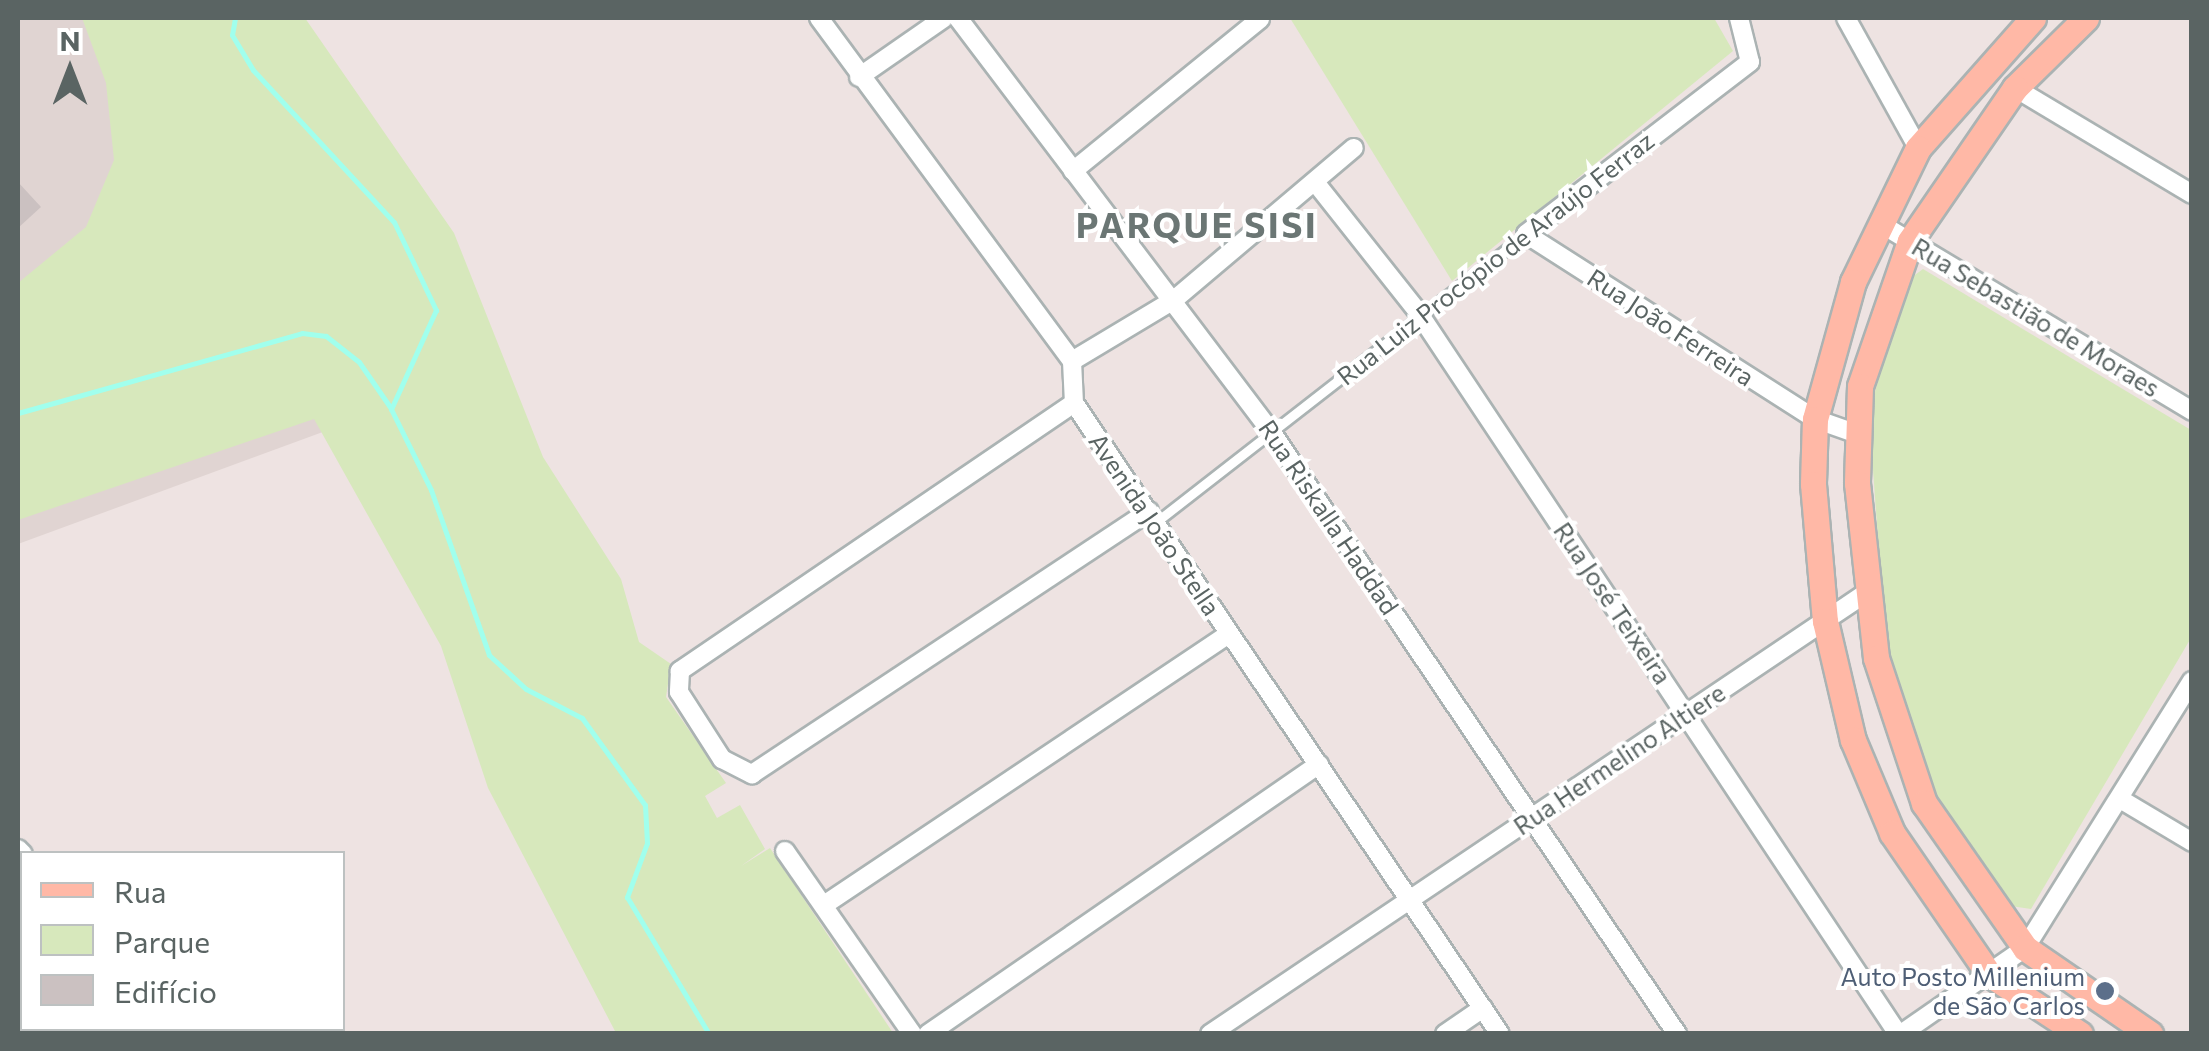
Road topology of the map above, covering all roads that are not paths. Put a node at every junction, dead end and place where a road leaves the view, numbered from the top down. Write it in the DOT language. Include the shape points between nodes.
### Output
graph roads {
  1 [pos="818,18"];
  2 [pos="944,18"];
  3 [pos="958,18"];
  4 [pos="1739,18"];
  5 [pos="1846,18"];
  6 [pos="2033,18"];
  7 [pos="2086,18"];
  8 [pos="1260,19"];
  9 [pos="918,22"];
  10 [pos="859,77"];
  11 [pos="2015,88"];
  12 [pos="1354,148"];
  13 [pos="1918,148"];
  14 [pos="1072,171"];
  15 [pos="1315,182"];
  16 [pos="2192,194"];
  17 [pos="1881,224"];
  18 [pos="1526,234"];
  19 [pos="1910,241"];
  20 [pos="1176,299"];
  21 [pos="1418,312"];
  22 [pos="1072,361"];
  23 [pos="1074,403"];
  24 [pos="2192,411"];
  25 [pos="1814,419"];
  26 [pos="1272,432"];
  27 [pos="1855,434"];
  28 [pos="1153,516"];
  29 [pos="1866,593"];
  30 [pos="1826,621"];
  31 [pos="1229,634"];
  32 [pos="2192,681"];
  33 [pos="1686,714"];
  34 [pos="1319,764"];
  35 [pos="2120,799"];
  36 [pos="1534,817"];
  37 [pos="2192,842"];
  38 [pos="784,851"];
  39 [pos="1412,898"];
  40 [pos="824,905"];
  41 [pos="2025,948"];
  42 [pos="1989,974"];
  43 [pos="1482,1008"];
  44 [pos="912,1034"];
  45 [pos="928,1034"];
  46 [pos="1210,1034"];
  47 [pos="1445,1034"];
  48 [pos="1500,1034"];
  49 [pos="1677,1034"];
  50 [pos="1899,1034"];
  51 [pos="2080,1034"];
  52 [pos="2150,1034"];
  1 -- 10 [label="street"];
  2 -- 9 [label="street"];
  3 -- 14 [label="street, Rua Riskalla Haddad"];
  4 -- 18 [label="street, Rua Luiz Procópio de Araújo Ferraz" via="1750,62"];
  5 -- 13 [label="street"];
  6 -- 13 [label="main road"];
  7 -- 11 [label="main road"];
  8 -- 14 [label="street"];
  9 -- 10 [label="street"];
  10 -- 22 [label="street"];
  11 -- 16 [label="street"];
  11 -- 19 [label="main road"];
  12 -- 15 [label="street"];
  13 -- 17 [label="main road"];
  14 -- 20 [label="street, Rua Riskalla Haddad"];
  15 -- 20 [label="street"];
  15 -- 21 [label="street, Rua José Teixeira"];
  17 -- 19 [label="street, Rua Sebastião de Moraes"];
  17 -- 25 [label="main road" via="1852,282"];
  18 -- 21 [label="lane, Rua Luiz Procópio de Araújo Ferraz"];
  18 -- 25 [label="street, Rua João Ferreira"];
  19 -- 24 [label="street, Rua Sebastião de Moraes"];
  19 -- 27 [label="main road" via="1868,353"];
  20 -- 22 [label="street"];
  20 -- 26 [label="street, Rua Riskalla Haddad"];
  21 -- 26 [label="lane, Rua Luiz Procópio de Araújo Ferraz"];
  21 -- 33 [label="street, Rua José Teixeira"];
  22 -- 23 [label="street"];
  23 -- 28 [label="street, Avenida João Stella"];
  23 -- 28 [label="street" via="680,672 682,698 725,764 752,774"];
  25 -- 27 [label="street, Rua João Ferreira"];
  25 -- 30 [label="main road"];
  26 -- 28 [label="lane, Rua Luiz Procópio de Araújo Ferraz"];
  26 -- 36 [label="street, Rua Riskalla Haddad"];
  27 -- 29 [label="main road"];
  28 -- 31 [label="street, Avenida João Stella"];
  29 -- 30 [label="street, Rua Hermelino Altiere"];
  29 -- 41 [label="main road" via="1894,721 1924,803"];
  30 -- 33 [label="street, Rua Hermelino Altiere"];
  30 -- 42 [label="main road" via="1877,802"];
  31 -- 34 [label="street, Avenida João Stella"];
  31 -- 40 [label="street"];
  32 -- 35 [label="street"];
  33 -- 36 [label="street, Rua Hermelino Altiere"];
  33 -- 50 [label="street, Rua José Teixeira"];
  34 -- 39 [label="street, Avenida João Stella"];
  34 -- 45 [label="street"];
  35 -- 37 [label="street"];
  35 -- 41 [label="street"];
  36 -- 39 [label="street, Rua Hermelino Altiere"];
  36 -- 49 [label="street, Rua Riskalla Haddad"];
  38 -- 40 [label="street"];
  39 -- 43 [label="street, Avenida João Stella"];
  39 -- 46 [label="street, Rua Hermelino Altiere"];
  40 -- 44 [label="street"];
  41 -- 42 [label="street"];
  41 -- 52 [label="main road"];
  42 -- 50 [label="street"];
  42 -- 51 [label="main road"];
  43 -- 47 [label="street"];
  43 -- 48 [label="street, Avenida João Stella"];
}
